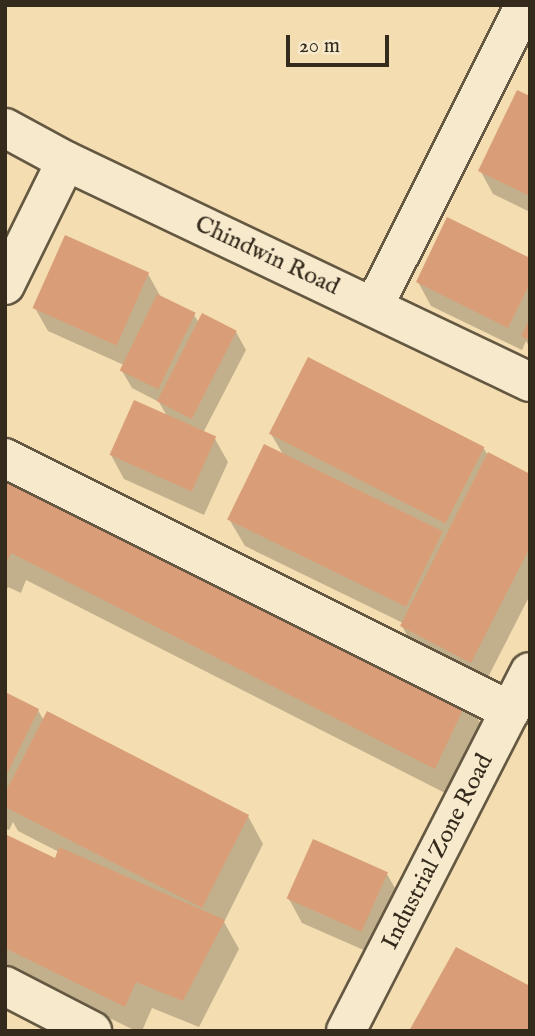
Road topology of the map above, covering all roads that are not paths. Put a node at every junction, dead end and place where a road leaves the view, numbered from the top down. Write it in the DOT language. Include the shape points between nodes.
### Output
graph roads {
  1 [pos="525,5"];
  2 [pos="5,128"];
  3 [pos="66,161"];
  4 [pos="5,285"];
  5 [pos="374,306"];
  6 [pos="530,382"];
  7 [pos="5,458"];
  8 [pos="530,672"];
  9 [pos="510,711"];
  10 [pos="5,986"];
  11 [pos="92,1031"];
  12 [pos="346,1031"];
  1 -- 5 [label="street"];
  2 -- 3 [label="street, Chindwin Road"];
  3 -- 4 [label="street"];
  3 -- 5 [label="street, Chindwin Road"];
  5 -- 6 [label="street, Chindwin Road"];
  7 -- 9 [label="street"];
  8 -- 9 [label="street, Industrial Zone Road"];
  9 -- 12 [label="street, Industrial Zone Road"];
  10 -- 11 [label="street"];
}
